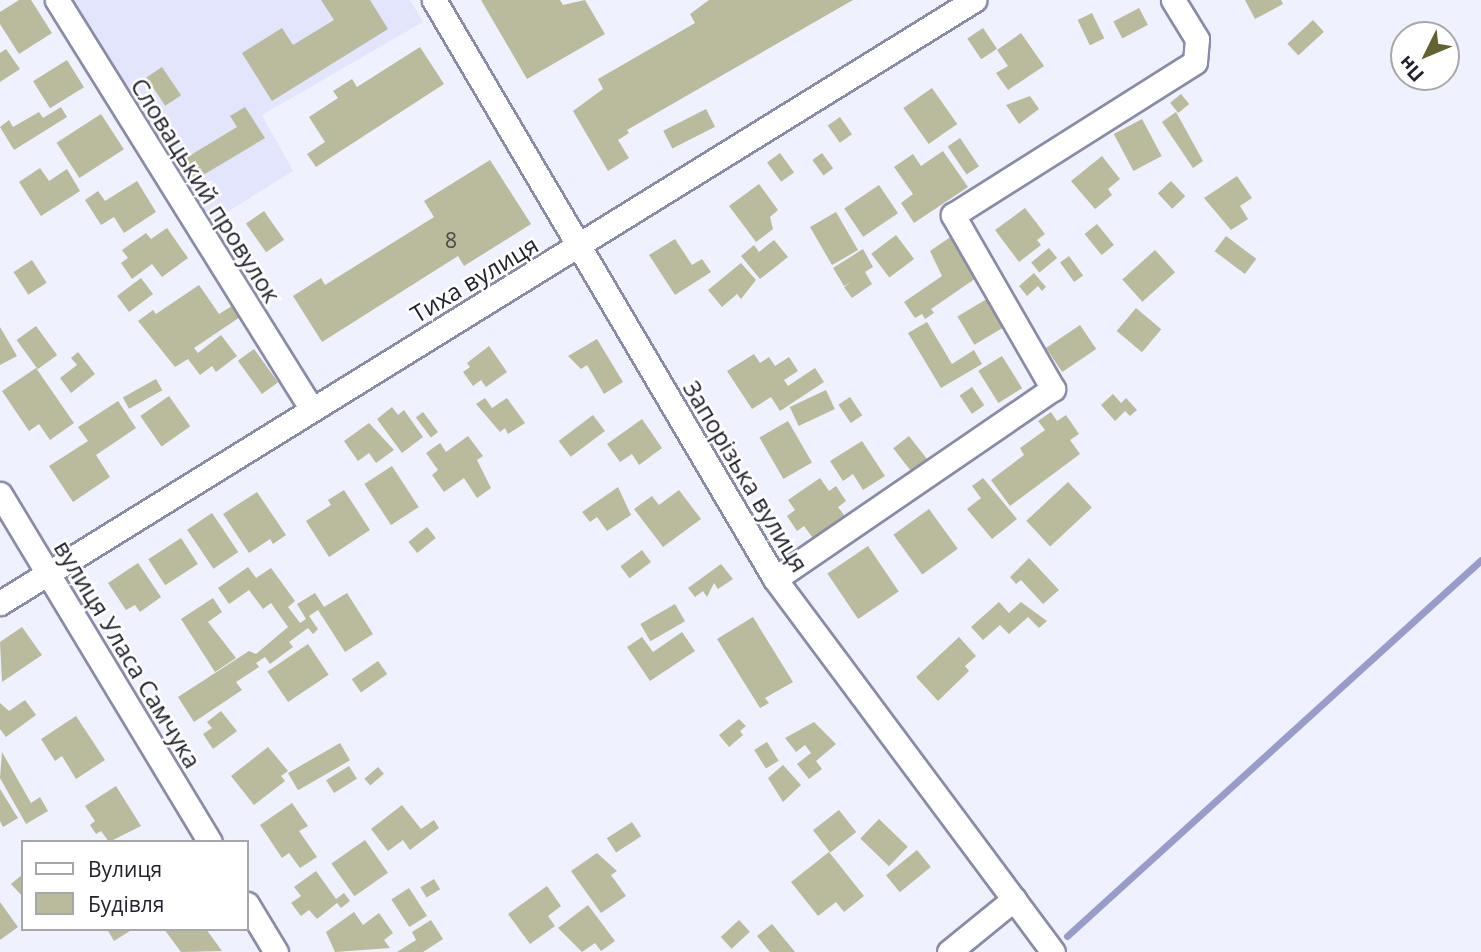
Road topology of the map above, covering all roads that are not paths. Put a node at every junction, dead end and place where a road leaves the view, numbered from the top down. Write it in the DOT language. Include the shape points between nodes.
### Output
graph roads {
  1 [pos="57,0"];
  2 [pos="434,0"];
  3 [pos="974,0"];
  4 [pos="1173,0"];
  5 [pos="581,246"];
  6 [pos="310,407"];
  7 [pos="0,494"];
  8 [pos="49,573"];
  9 [pos="775,579"];
  10 [pos="0,603"];
  11 [pos="208,840"];
  12 [pos="1014,899"];
  13 [pos="248,906"];
  14 [pos="276,952"];
  15 [pos="949,952"];
  16 [pos="1054,952"];
  1 -- 6 [label="street, Словацький провулок"];
  2 -- 5 [label="street, Запорізька вулиця"];
  3 -- 5 [label="street, Тиха вулиця"];
  4 -- 9 [label="street" via="1197,39 1195,62 953,215 1053,389"];
  5 -- 6 [label="street, Тиха вулиця"];
  5 -- 9 [label="street, Запорізька вулиця"];
  6 -- 8 [label="street, Тиха вулиця"];
  7 -- 8 [label="street, вулиця Уласа Самчука"];
  8 -- 10 [label="street, Тиха вулиця"];
  8 -- 11 [label="street, вулиця Уласа Самчука"];
  9 -- 12 [label="street, Запорізька вулиця"];
  12 -- 15 [label="street"];
  12 -- 16 [label="street, Запорізька вулиця"];
  13 -- 14 [label="street"];
}
